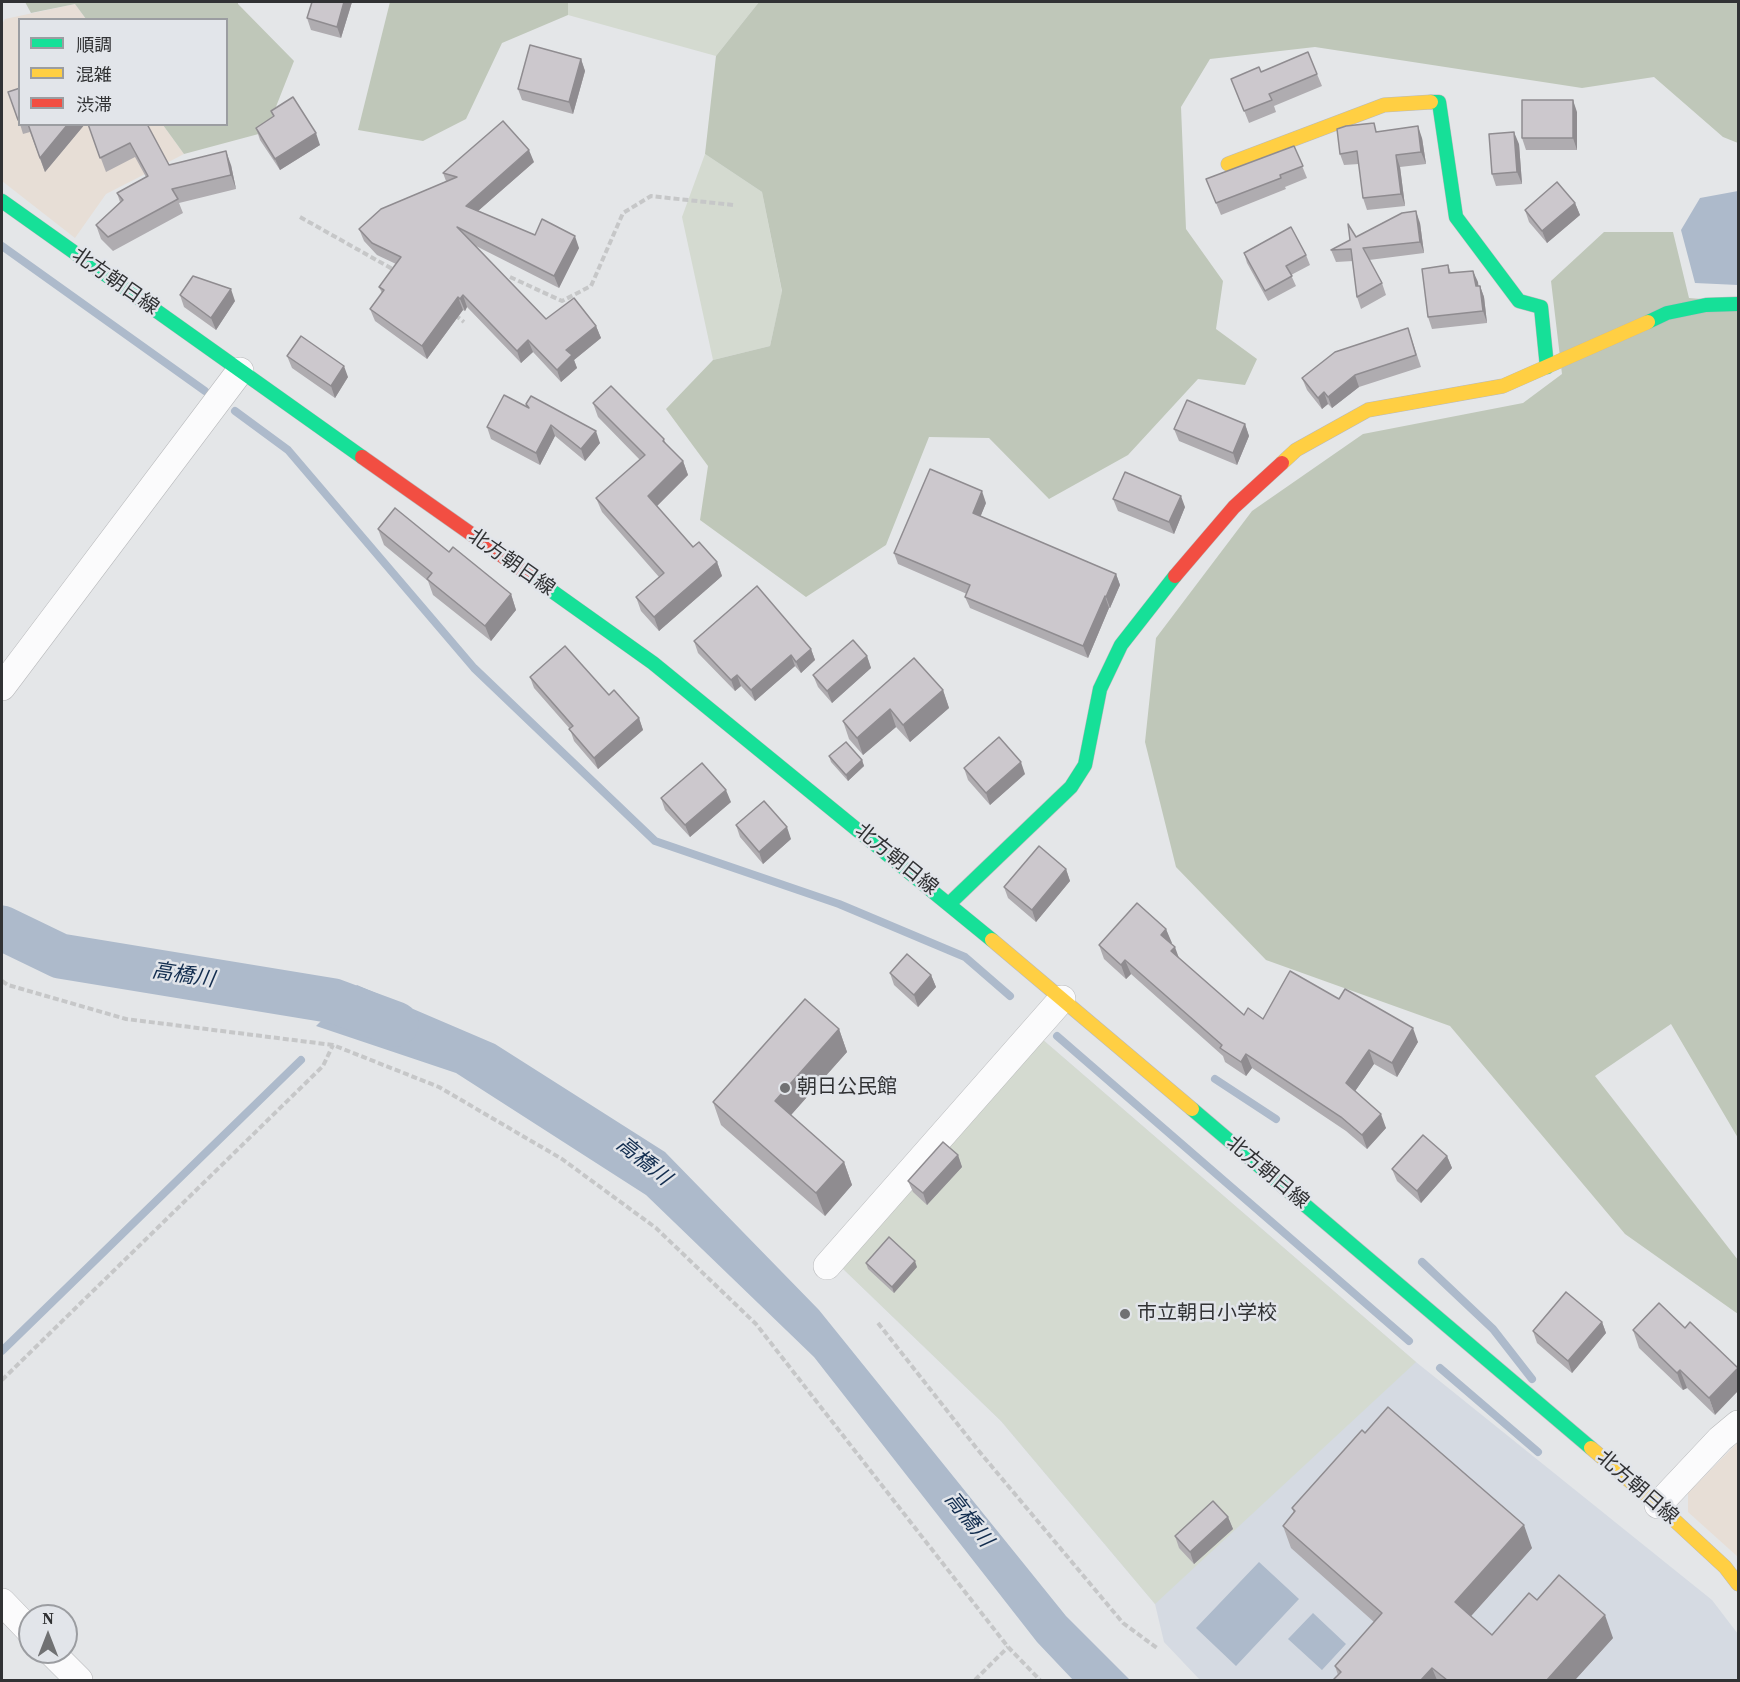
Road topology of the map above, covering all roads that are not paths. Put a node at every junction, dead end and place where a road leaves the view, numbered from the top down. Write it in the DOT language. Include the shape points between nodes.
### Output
graph roads {
  1 [pos="1228,164"];
  2 [pos="2,201"];
  3 [pos="1738,304"];
  4 [pos="1547,367"];
  5 [pos="240,371"];
  6 [pos="2,687"];
  7 [pos="949,904"];
  8 [pos="1062,999"];
  9 [pos="827,1266"];
  10 [pos="1738,1424"];
  11 [pos="1658,1505"];
  12 [pos="1738,1584"];
  13 [pos="2,1602"];
  14 [pos="18,1619"];
  15 [pos="63,1664"];
  16 [pos="79,1680"];
  1 -- 4 [label="main road" via="1384,105 1439,102 1456,216 1519,301 1542,307"];
  2 -- 5 [label="main road, 北方朝日線"];
  3 -- 4 [label="main road" via="1706,305 1667,313"];
  4 -- 7 [label="main road" via="1503,386 1368,410 1296,450 1234,507 1120,645 1100,689 1084,765 1071,787"];
  5 -- 6 [label="street"];
  5 -- 7 [label="main road, 北方朝日線" via="653,663"];
  7 -- 8 [label="main road, 北方朝日線"];
  8 -- 9 [label="street"];
  8 -- 11 [label="main road, 北方朝日線"];
  10 -- 11 [label="street"];
  11 -- 12 [label="main road, 北方朝日線"];
  13 -- 14 [label="street"];
  15 -- 16 [label="street"];
}
